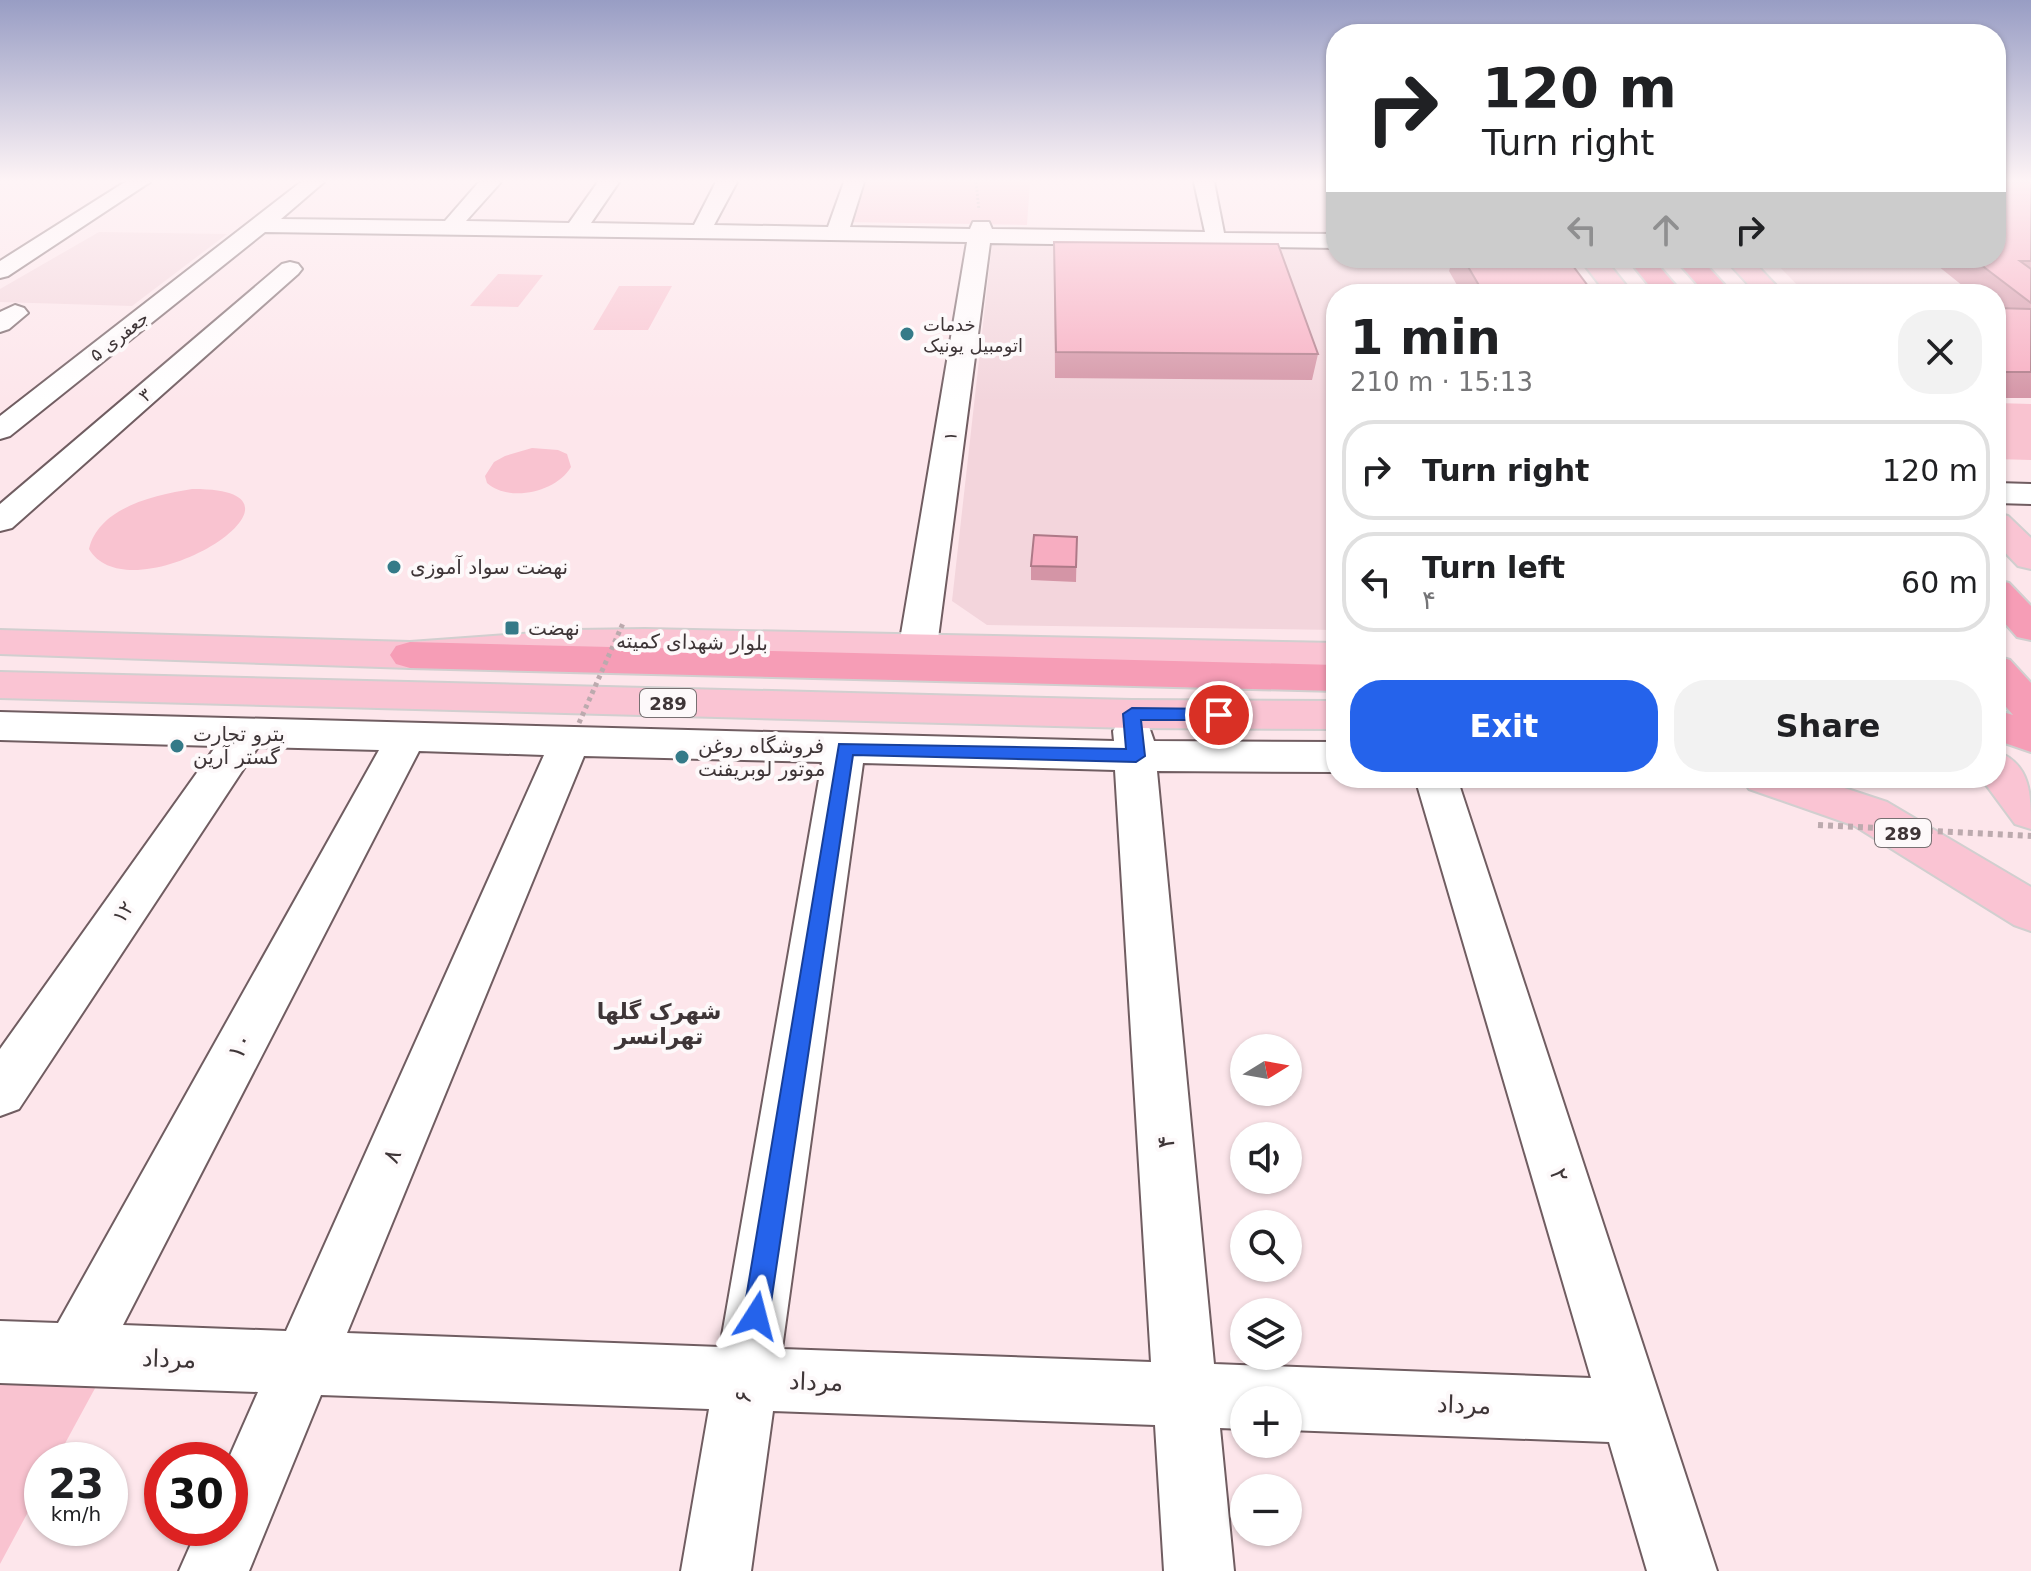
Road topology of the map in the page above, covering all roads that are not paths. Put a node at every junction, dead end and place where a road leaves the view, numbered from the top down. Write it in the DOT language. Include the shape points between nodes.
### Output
graph roads {
  1 [pos="25,255"];
  2 [pos="221,255"];
  3 [pos="977,255"];
  4 [pos="1605,268"];
  5 [pos="1648,268"];
  6 [pos="1695,268"];
  7 [pos="1746,268"];
  8 [pos="290,269"];
  9 [pos="0,271"];
  10 [pos="1624,284"];
  11 [pos="1661,284"];
  12 [pos="1711,284"];
  13 [pos="1761,284"];
  14 [pos="0,430"];
  15 [pos="2006,469"];
  16 [pos="2031,469"];
  17 [pos="2006,493"];
  18 [pos="2031,494"];
  19 [pos="0,521"];
  20 [pos="2006,533"];
  21 [pos="2031,558"];
  22 [pos="2006,601"];
  23 [pos="2031,628"];
  24 [pos="0,642"];
  25 [pos="918,646"];
  26 [pos="410,655"];
  27 [pos="1326,656"];
  28 [pos="1326,678"];
  29 [pos="2006,681"];
  30 [pos="4,689"];
  31 [pos="2031,710"];
  32 [pos="1326,716"];
  33 [pos="0,726"];
  34 [pos="2006,728"];
  35 [pos="574,732"];
  36 [pos="246,733"];
  37 [pos="1134,735"];
  38 [pos="406,737"];
  39 [pos="2031,737"];
  40 [pos="845,748"];
  41 [pos="1326,756"];
  42 [pos="2006,780"];
  43 [pos="1439,788"];
  44 [pos="1794,788"];
  45 [pos="2031,812"];
  46 [pos="2031,911"];
  47 [pos="0,1092"];
  48 [pos="0,1352"];
  49 [pos="74,1355"];
  50 [pos="303,1364"];
  51 [pos="746,1379"];
  52 [pos="1185,1395"];
  53 [pos="1632,1411"];
  54 [pos="214,1571"];
  55 [pos="716,1571"];
  56 [pos="1199,1571"];
  57 [pos="1682,1571"];
  1 -- 9 [label="street"];
  2 -- 14 [label="street, جعفری ۵"];
  3 -- 25 [label="street, ۱"];
  4 -- 10 [label="highway"];
  5 -- 11 [label="highway"];
  6 -- 12 [label="highway"];
  7 -- 13 [label="main road"];
  8 -- 19 [label="street, ۳"];
  15 -- 16 [label="street"];
  17 -- 18 [label="street"];
  20 -- 21 [label="main road"];
  22 -- 23 [label="highway"];
  24 -- 26 [label="main road, بلوار شهدای کمیته"];
  25 -- 26 [label="main road, بلوار شهدای کمیته" via="576,642"];
  25 -- 27 [label="main road, بلوار شهدای کمیته"];
  26 -- 28 [label="highway"];
  29 -- 31 [label="highway"];
  30 -- 37 [label="main road, 289"];
  32 -- 37 [label="main road, 289"];
  33 -- 36 [label="street"];
  34 -- 39 [label="highway"];
  35 -- 38 [label="street"];
  35 -- 40 [label="street"];
  35 -- 50 [label="street, ۸"];
  36 -- 38 [label="street"];
  36 -- 47 [label="street, ۱۲"];
  37 -- 40 [label="street"];
  37 -- 41 [label="street"];
  37 -- 52 [label="street, ۴"];
  38 -- 49 [label="street, ۱۰"];
  40 -- 51 [label="street, ۶"];
  42 -- 45 [label="main road"];
  43 -- 53 [label="street, ۲"];
  44 -- 46 [label="main road, 289" via="1871,814"];
  48 -- 49 [label="street, مرداد"];
  49 -- 50 [label="street, مرداد"];
  50 -- 51 [label="street, مرداد"];
  50 -- 54 [label="street, ۸"];
  51 -- 52 [label="street, مرداد"];
  51 -- 55 [label="street, ۶"];
  52 -- 53 [label="street, مرداد"];
  52 -- 56 [label="street, ۴"];
  53 -- 57 [label="street, ۲"];
}
